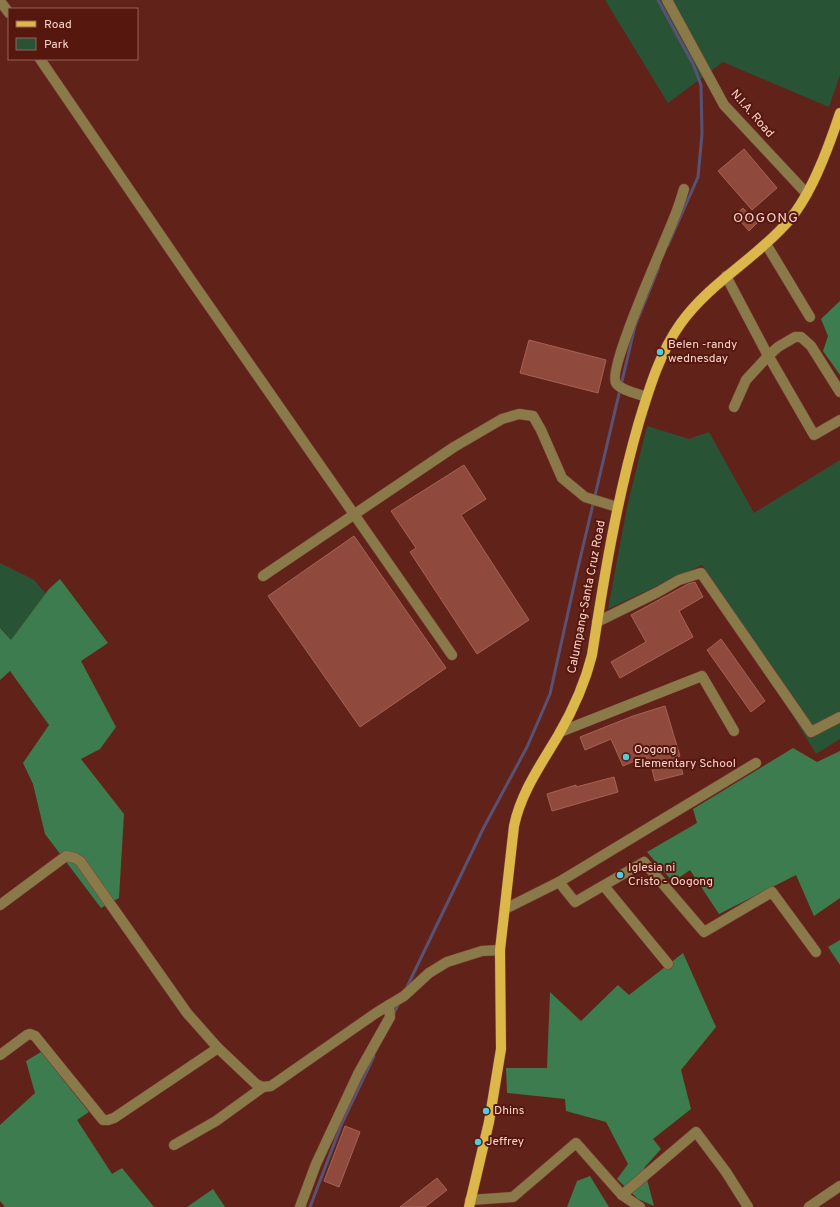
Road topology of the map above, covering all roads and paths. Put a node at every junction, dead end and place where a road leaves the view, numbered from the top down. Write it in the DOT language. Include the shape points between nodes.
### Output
graph roads {
  1 [pos="667,0"];
  2 [pos="0,1"];
  3 [pos="8,13"];
  4 [pos="41,60"];
  5 [pos="840,113"];
  6 [pos="837,136"];
  7 [pos="684,189"];
  8 [pos="806,194"];
  9 [pos="766,244"];
  10 [pos="726,276"];
  11 [pos="810,317"];
  12 [pos="768,356"];
  13 [pos="840,392"];
  14 [pos="646,397"];
  15 [pos="734,407"];
  16 [pos="840,420"];
  17 [pos="617,507"];
  18 [pos="355,514"];
  19 [pos="263,576"];
  20 [pos="597,622"];
  21 [pos="452,655"];
  22 [pos="840,717"];
  23 [pos="734,731"];
  24 [pos="560,732"];
  25 [pos="756,763"];
  26 [pos="559,882"];
  27 [pos="604,886"];
  28 [pos="0,905"];
  29 [pos="505,909"];
  30 [pos="500,950"];
  31 [pos="816,952"];
  32 [pos="668,964"];
  33 [pos="391,1004"];
  34 [pos="218,1048"];
  35 [pos="0,1055"];
  36 [pos="263,1087"];
  37 [pos="174,1145"];
  38 [pos="840,1186"];
  39 [pos="622,1195"];
  40 [pos="469,1203"];
  41 [pos="300,1207"];
  42 [pos="640,1207"];
  43 [pos="748,1207"];
  44 [pos="809,1207"];
  1 -- 8 [label="street, N.I.A. Road" via="724,105"];
  2 -- 3 [label="street"];
  4 -- 18 [label="street"];
  5 -- 6 [label="main road, Calumpang-Santa Cruz Road"];
  6 -- 8 [label="main road, Calumpang-Santa Cruz Road"];
  7 -- 14 [label="street" via="640,299 615,378 620,386"];
  8 -- 9 [label="main road, Calumpang-Santa Cruz Road" via="785,226"];
  9 -- 10 [label="main road, Calumpang-Santa Cruz Road"];
  9 -- 11 [label="street"];
  10 -- 12 [label="street"];
  10 -- 14 [label="main road, Calumpang-Santa Cruz Road" via="680,324"];
  12 -- 13 [label="street" via="795,337 801,337 811,346"];
  12 -- 15 [label="street" via="746,380"];
  12 -- 16 [label="street" via="814,435"];
  14 -- 17 [label="main road, Calumpang-Santa Cruz Road"];
  17 -- 18 [label="street" via="580,493 562,478 533,416 519,414 502,419 454,447"];
  17 -- 20 [label="main road, Calumpang-Santa Cruz Road"];
  18 -- 19 [label="street"];
  18 -- 21 [label="street"];
  20 -- 22 [label="street" via="679,580 701,573 811,732"];
  20 -- 24 [label="main road, Calumpang-Santa Cruz Road" via="586,678"];
  23 -- 24 [label="street" via="702,676"];
  24 -- 29 [label="main road, Calumpang-Santa Cruz Road" via="517,812"];
  25 -- 26 [label="street"];
  26 -- 27 [label="street" via="575,902"];
  26 -- 29 [label="street"];
  27 -- 31 [label="street" via="644,862 704,932 772,892"];
  27 -- 32 [label="street"];
  28 -- 34 [label="street" via="66,856 80,860 187,1013"];
  29 -- 30 [label="main road, Calumpang-Santa Cruz Road"];
  30 -- 33 [label="street" via="482,951 446,962"];
  30 -- 40 [label="main road, Calumpang-Santa Cruz Road" via="501,1049 489,1122"];
  33 -- 36 [label="street" via="270,1086"];
  33 -- 41 [label="street" via="390,1017 358,1074 316,1164"];
  34 -- 35 [label="street" via="108,1120 103,1120 35,1036 27,1035"];
  34 -- 36 [label="street" via="256,1084"];
  36 -- 37 [label="street" via="216,1121"];
  38 -- 44 [label="street"];
  39 -- 40 [label="street" via="576,1143 513,1197"];
  39 -- 42 [label="street"];
  39 -- 43 [label="street" via="696,1132"];
}
